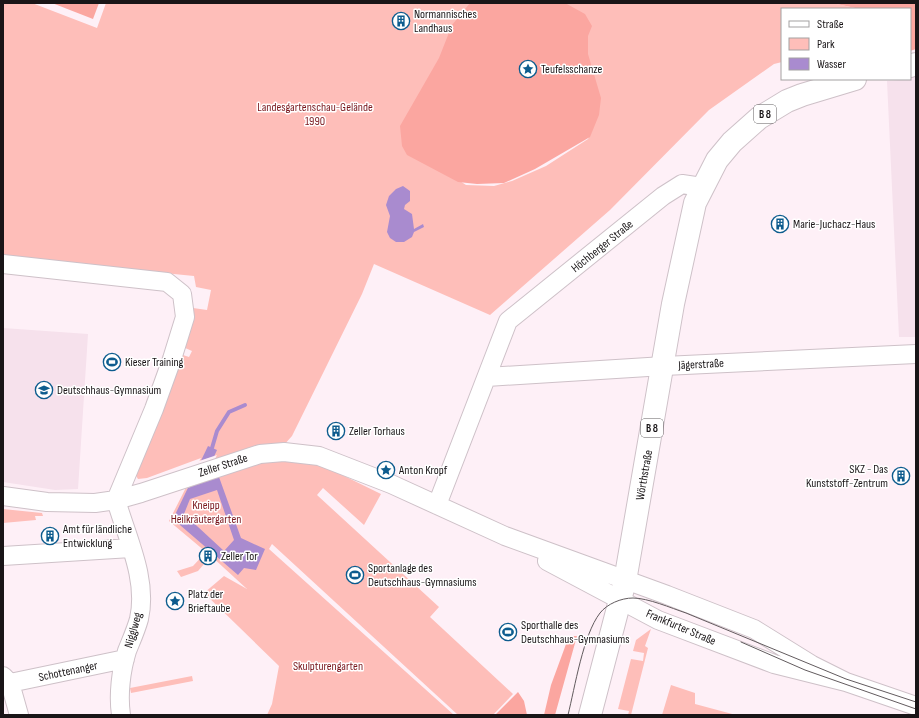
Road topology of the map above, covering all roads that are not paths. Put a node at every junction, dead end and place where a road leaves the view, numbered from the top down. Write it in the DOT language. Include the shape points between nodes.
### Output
graph roads {
  1 [pos="852,80"];
  2 [pos="702,187"];
  3 [pos="3,264"];
  4 [pos="916,354"];
  5 [pos="664,366"];
  6 [pos="487,377"];
  7 [pos="3,496"];
  8 [pos="116,500"];
  9 [pos="437,505"];
  10 [pos="131,548"];
  11 [pos="3,556"];
  12 [pos="623,590"];
  13 [pos="125,660"];
  14 [pos="7,680"];
  15 [pos="846,682"];
  16 [pos="916,706"];
  17 [pos="19,715"];
  18 [pos="121,715"];
  19 [pos="590,715"];
  1 -- 2 [label="main road, B 8" via="787,101 759,118 732,142 717,160"];
  2 -- 5 [label="main road, Wörthstraße / B 8" via="690,220 673,304"];
  2 -- 6 [label="street, Höchberger Straße" via="682,184 663,196 508,321"];
  3 -- 8 [label="street" via="167,282 182,294 184,317 172,359"];
  4 -- 5 [label="street, Jägerstraße"];
  5 -- 6 [label="street, Jägerstraße"];
  5 -- 12 [label="main road, Wörthstraße / B 8"];
  6 -- 9 [label="street, Höchberger Straße"];
  7 -- 8 [label="street, Zeller Straße" via="47,502 86,503"];
  8 -- 9 [label="street, Zeller Straße" via="241,458 284,452 332,460"];
  8 -- 10 [label="street, Nigglweg"];
  9 -- 12 [label="street, Frankfurter Straße"];
  10 -- 11 [label="street"];
  10 -- 13 [label="street, Nigglweg" via="139,576 141,598 139,619"];
  12 -- 15 [label="street, Frankfurter Straße" via="667,595 754,629 812,665"];
  12 -- 15 [label="street, Frankfurter Straße" via="658,620 774,664"];
  12 -- 19 [label="main road, Wörthstraße / B 8"];
  13 -- 14 [label="street, Schottenanger"];
  13 -- 18 [label="street, Nigglweg" via="121,687"];
  14 -- 17 [label="street, Schottenanger"];
  15 -- 16 [label="street, Frankfurter Straße"];
}
